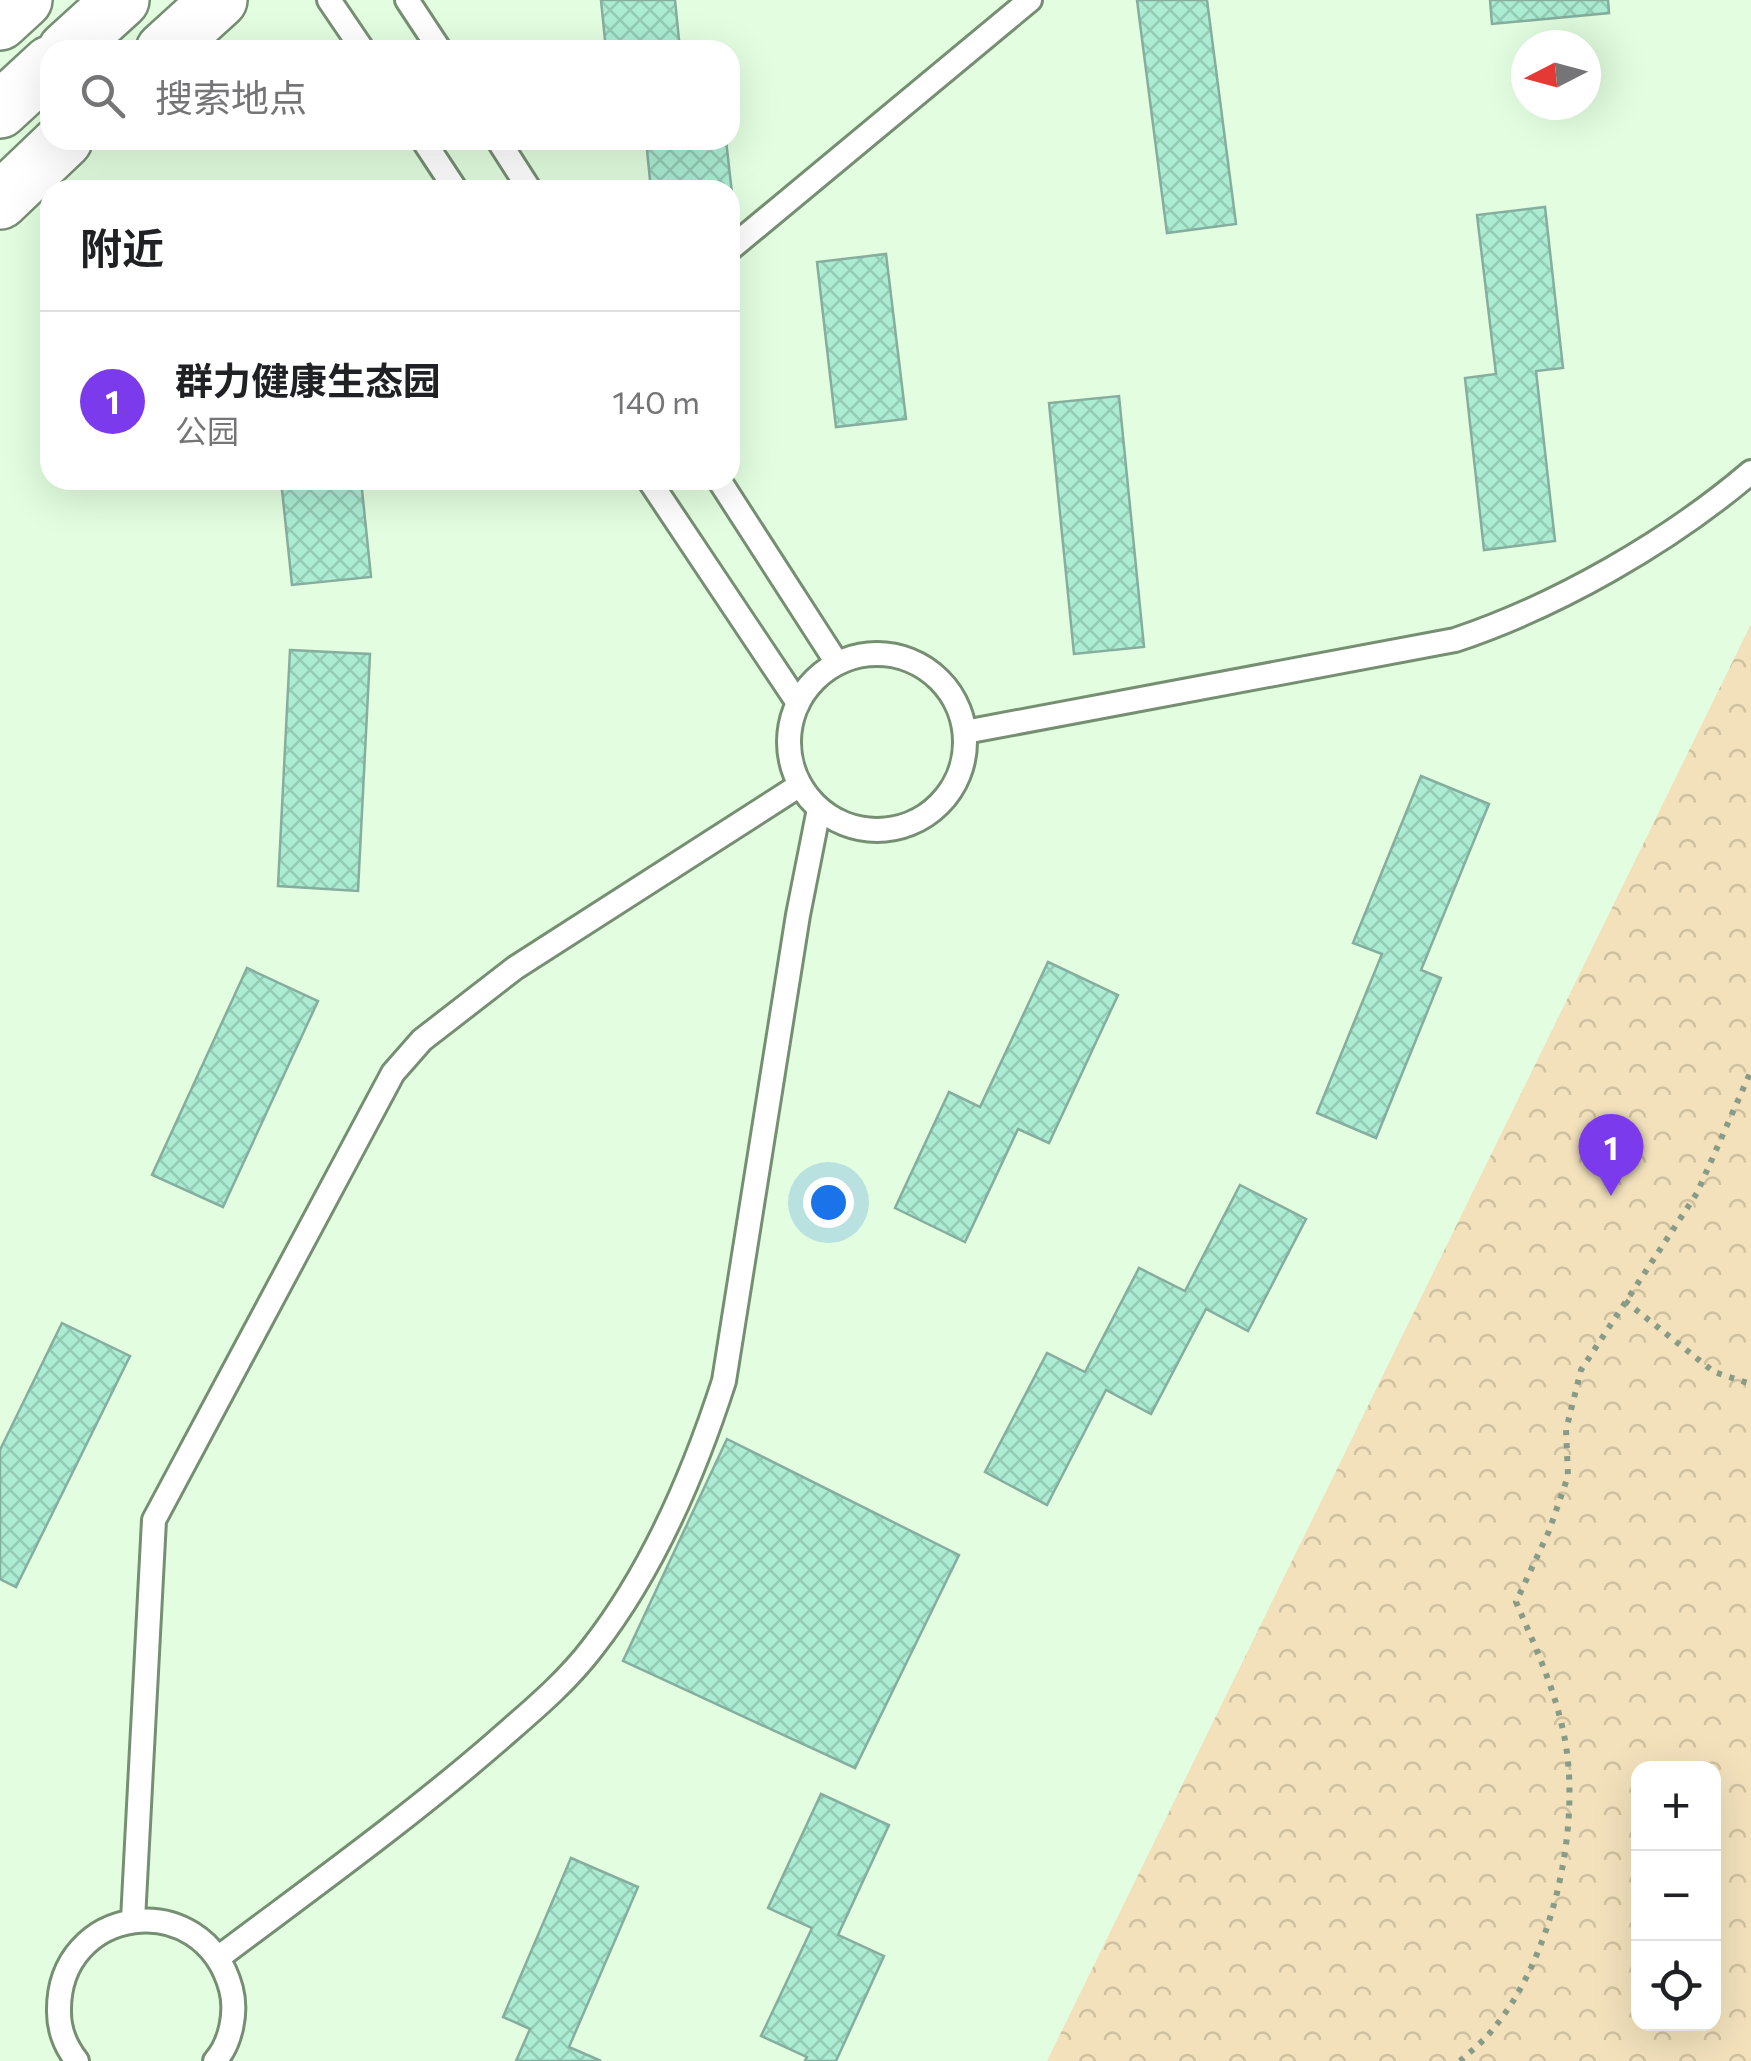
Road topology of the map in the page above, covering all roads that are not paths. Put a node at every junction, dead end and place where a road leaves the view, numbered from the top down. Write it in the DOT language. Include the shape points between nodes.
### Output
graph roads {
  1 [pos="24,0"];
  2 [pos="121,0"];
  3 [pos="219,0"];
  4 [pos="329,0"];
  5 [pos="407,0"];
  6 [pos="1030,0"];
  7 [pos="0,22"];
  8 [pos="77,40"];
  9 [pos="175,40"];
  10 [pos="355,40"];
  11 [pos="433,40"];
  12 [pos="40,73"];
  13 [pos="0,110"];
  14 [pos="54,150"];
  15 [pos="429,150"];
  16 [pos="504,150"];
  17 [pos="449,180"];
  18 [pos="524,180"];
  19 [pos="0,201"];
  20 [pos="740,241"];
  21 [pos="1751,472"];
  22 [pos="656,490"];
  23 [pos="725,490"];
  24 [pos="837,663"];
  25 [pos="798,703"];
  26 [pos="965,732"];
  27 [pos="800,785"];
  28 [pos="819,809"];
  29 [pos="133,1920"];
  30 [pos="218,1958"];
  31 [pos="77,2061"];
  32 [pos="215,2061"];
  1 -- 7 [label="main road"];
  2 -- 8 [label="main road"];
  3 -- 9 [label="main road"];
  4 -- 10 [label="lane"];
  5 -- 11 [label="lane"];
  6 -- 20 [label="lane"];
  12 -- 13 [label="main road"];
  14 -- 19 [label="main road"];
  15 -- 17 [label="lane"];
  16 -- 18 [label="lane"];
  21 -- 26 [label="lane" via="1683,524 1568,592 1470,635"];
  22 -- 25 [label="lane"];
  23 -- 24 [label="lane"];
  24 -- 25 [label="lane"];
  24 -- 26 [label="lane" via="864,654 919,664 958,705"];
  25 -- 27 [label="lane" via="790,730"];
  26 -- 28 [label="lane" via="963,762 931,812 904,826 874,830"];
  27 -- 28 [label="lane"];
  27 -- 29 [label="lane" via="515,968 422,1040 393,1073 154,1520"];
  28 -- 30 [label="lane" via="724,1381 706,1438 633,1591 592,1650 531,1712 440,1790"];
  29 -- 30 [label="lane" via="161,1920 187,1930"];
  29 -- 31 [label="lane" via="106,1929 66,1969 59,2024"];
  30 -- 32 [label="lane" via="233,1998 231,2028"];
}
